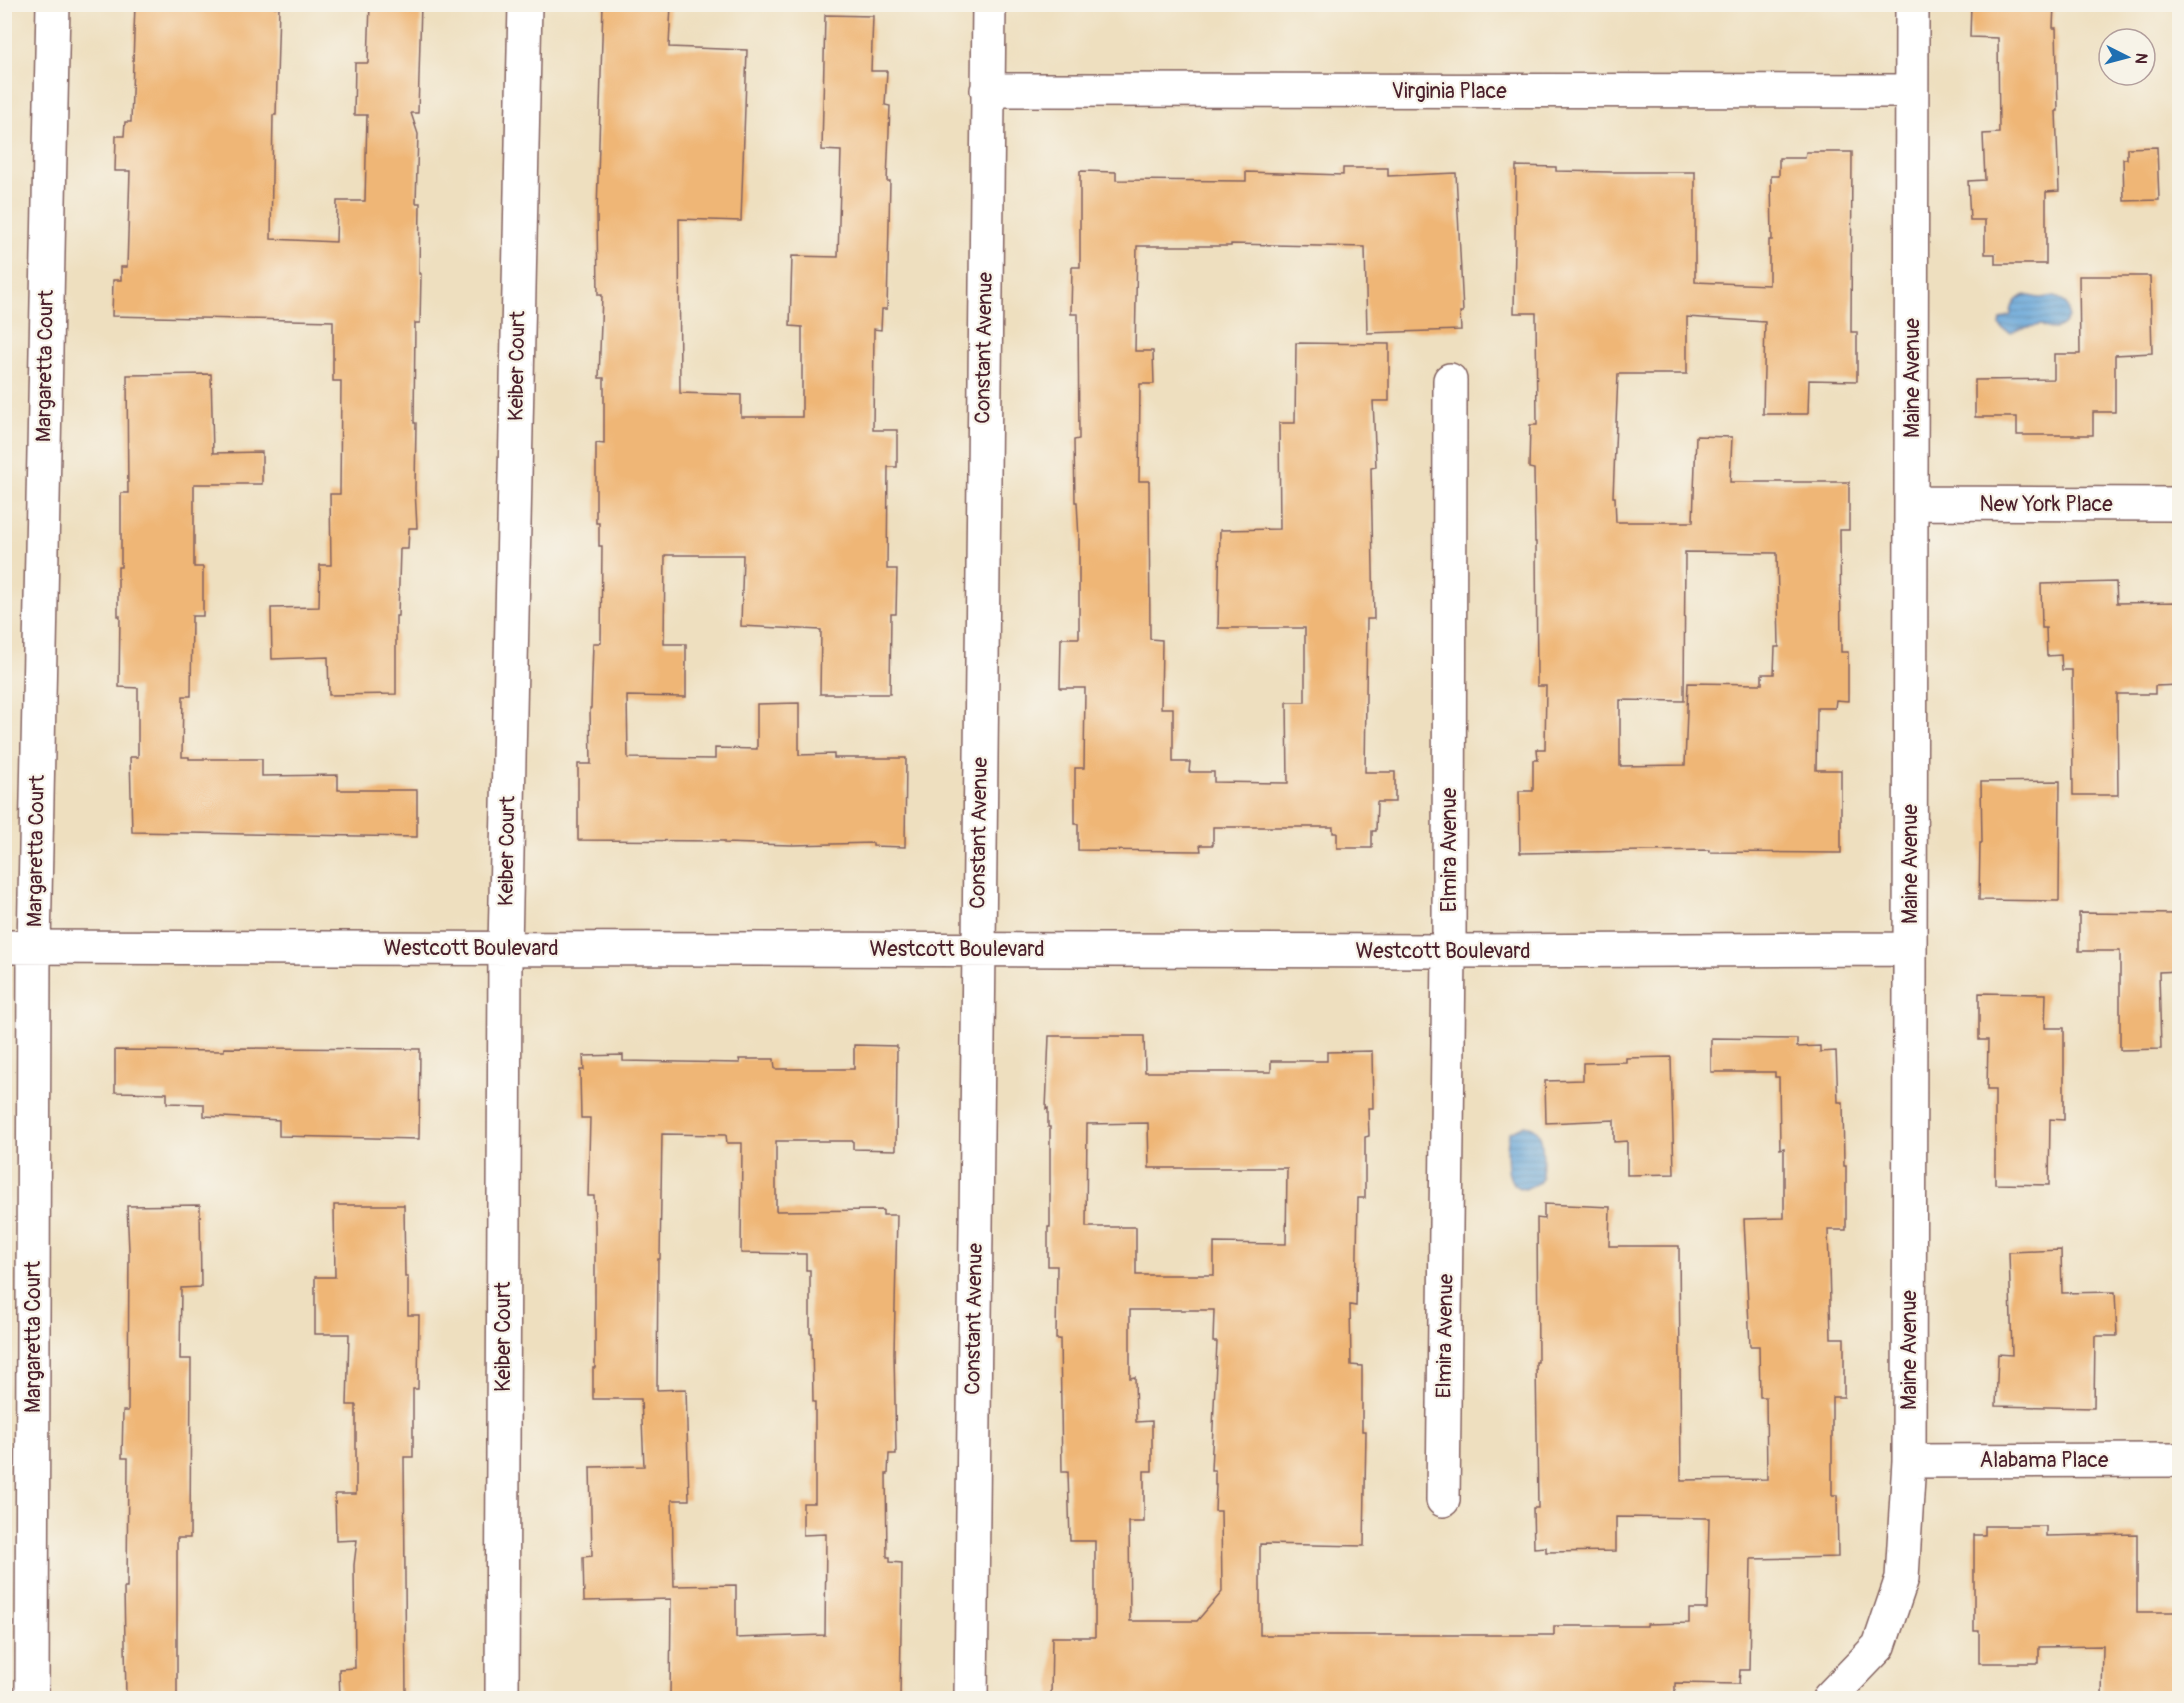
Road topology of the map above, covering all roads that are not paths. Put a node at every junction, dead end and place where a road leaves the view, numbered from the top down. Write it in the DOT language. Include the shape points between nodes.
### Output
graph roads {
  1 [pos="52,4"];
  2 [pos="525,4"];
  3 [pos="990,4"];
  4 [pos="1912,4"];
  5 [pos="987,90"];
  6 [pos="1911,91"];
  7 [pos="1450,380"];
  8 [pos="1912,503"];
  9 [pos="2180,504"];
  10 [pos="19,947"];
  11 [pos="505,948"];
  12 [pos="1909,949"];
  13 [pos="978,950"];
  14 [pos="1449,951"];
  15 [pos="2180,1460"];
  16 [pos="1909,1461"];
  17 [pos="1443,1500"];
  18 [pos="32,1698"];
  19 [pos="502,1698"];
  20 [pos="971,1698"];
  21 [pos="1829,1698"];
  1 -- 10 [label="street, Margaretta Court"];
  2 -- 11 [label="street, Keiber Court"];
  3 -- 5 [label="street, Constant Avenue"];
  4 -- 6 [label="street, Maine Avenue"];
  5 -- 6 [label="street, Virginia Place"];
  5 -- 13 [label="street, Constant Avenue"];
  6 -- 8 [label="street, Maine Avenue"];
  7 -- 14 [label="street, Elmira Avenue"];
  8 -- 9 [label="street, New York Place"];
  8 -- 12 [label="street, Maine Avenue"];
  10 -- 11 [label="street, Westcott Boulevard"];
  10 -- 18 [label="street, Margaretta Court"];
  11 -- 13 [label="street, Westcott Boulevard"];
  11 -- 19 [label="street, Keiber Court"];
  12 -- 14 [label="street, Westcott Boulevard"];
  12 -- 16 [label="street, Maine Avenue"];
  13 -- 14 [label="street, Westcott Boulevard"];
  13 -- 20 [label="street, Constant Avenue"];
  14 -- 17 [label="street, Elmira Avenue"];
  15 -- 16 [label="street, Alabama Place"];
  16 -- 21 [label="street, Maine Avenue" via="1902,1578 1879,1646"];
}
